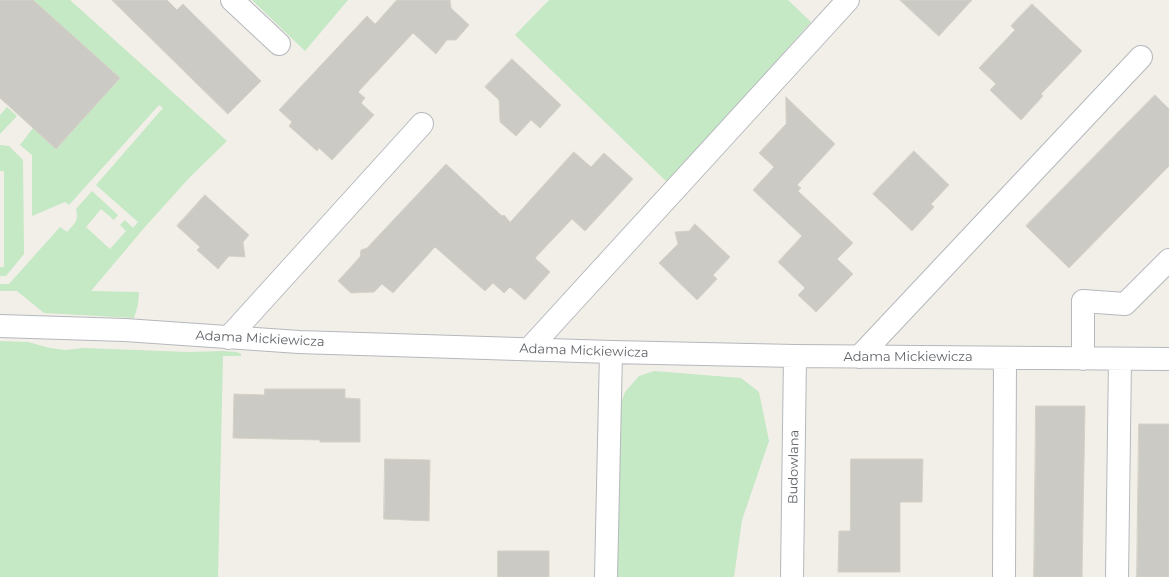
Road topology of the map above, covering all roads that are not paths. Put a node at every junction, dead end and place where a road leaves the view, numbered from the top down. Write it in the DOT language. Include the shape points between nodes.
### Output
graph roads {
  1 [pos="232,0"];
  2 [pos="848,0"];
  3 [pos="279,44"];
  4 [pos="1141,57"];
  5 [pos="422,124"];
  6 [pos="1169,260"];
  7 [pos="0,326"];
  8 [pos="228,338"];
  9 [pos="529,349"];
  10 [pos="611,352"];
  11 [pos="796,356"];
  12 [pos="859,357"];
  13 [pos="1005,358"];
  14 [pos="1083,358"];
  15 [pos="1120,359"];
  16 [pos="1169,359"];
  17 [pos="606,577"];
  18 [pos="792,577"];
  19 [pos="1004,577"];
  20 [pos="1117,577"];
  1 -- 3 [label="street"];
  2 -- 9 [label="street"];
  4 -- 12 [label="street"];
  5 -- 8 [label="street"];
  6 -- 14 [label="street" via="1125,304 1083,301"];
  7 -- 8 [label="street, Adama Mickiewicza" via="125,330"];
  8 -- 9 [label="street, Adama Mickiewicza"];
  9 -- 10 [label="street, Adama Mickiewicza"];
  10 -- 11 [label="street, Adama Mickiewicza"];
  10 -- 17 [label="street"];
  11 -- 12 [label="street, Adama Mickiewicza"];
  11 -- 18 [label="street, Budowlana"];
  12 -- 13 [label="street, Adama Mickiewicza"];
  13 -- 14 [label="street, Adama Mickiewicza"];
  13 -- 19 [label="street"];
  14 -- 15 [label="street, Adama Mickiewicza"];
  15 -- 16 [label="street, Adama Mickiewicza"];
  15 -- 20 [label="street"];
}
